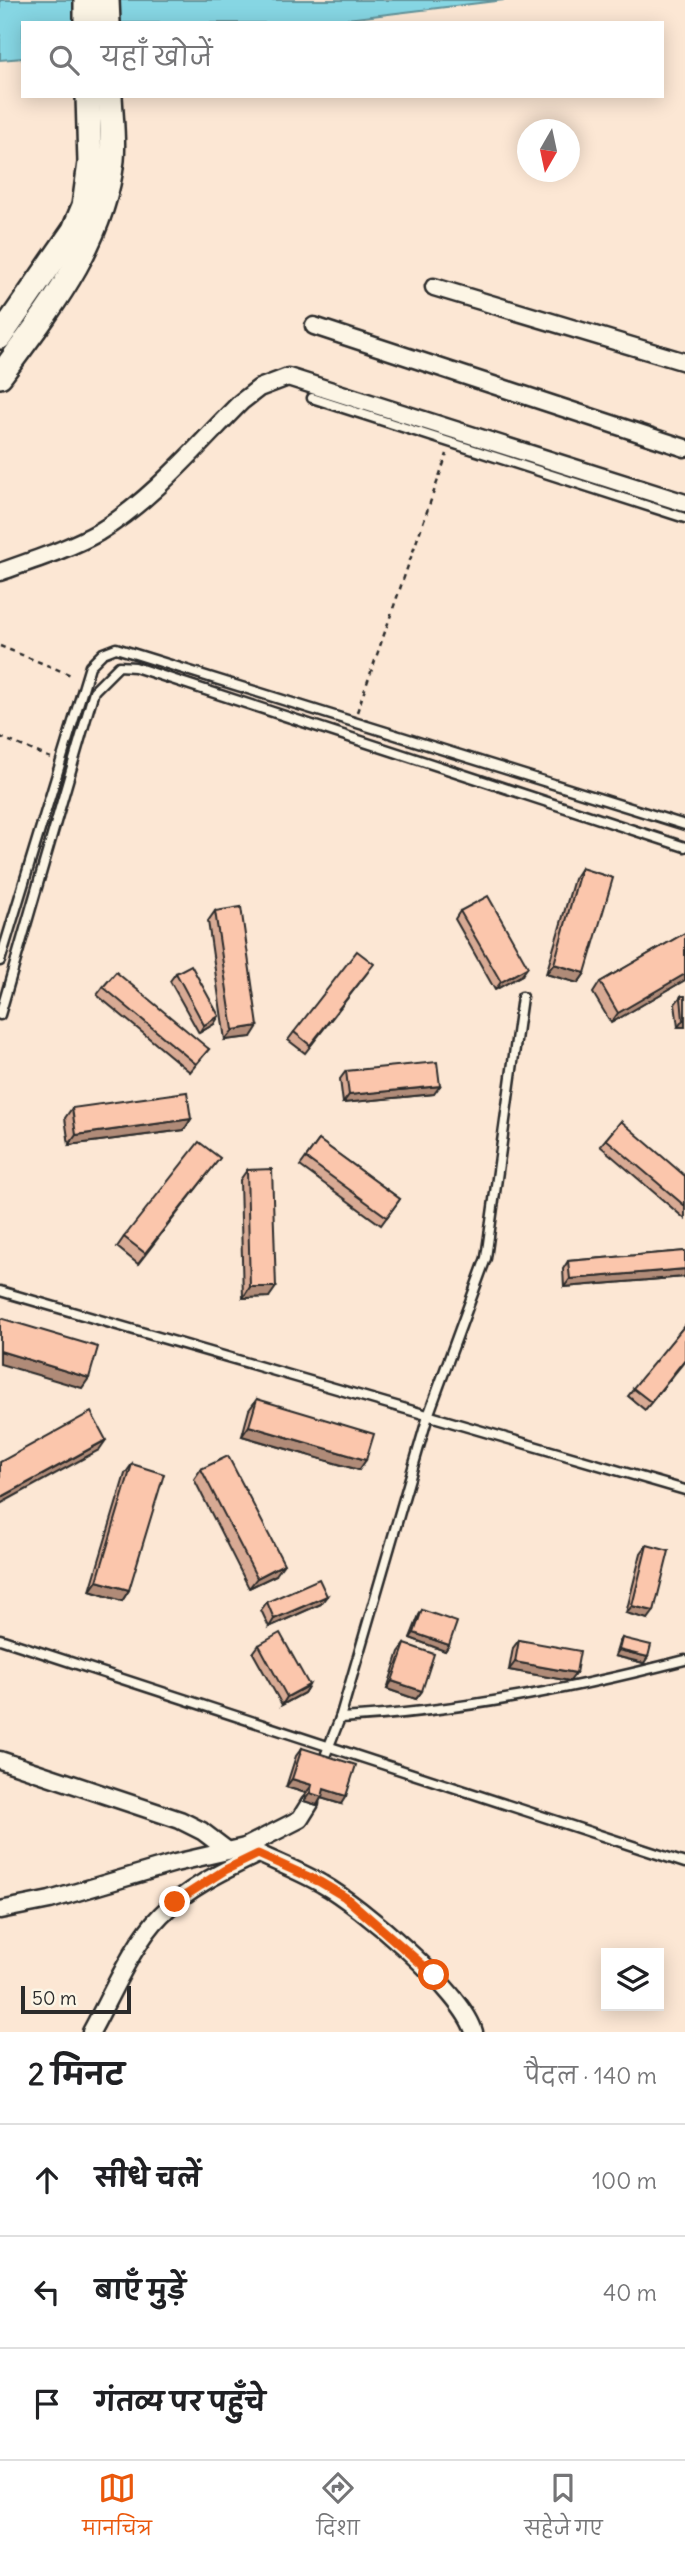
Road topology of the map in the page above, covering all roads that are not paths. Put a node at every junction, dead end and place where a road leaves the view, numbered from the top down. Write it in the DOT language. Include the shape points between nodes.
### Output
graph roads {
  1 [pos="86,0"];
  2 [pos="107,0"];
  3 [pos="86,21"];
  4 [pos="108,21"];
  5 [pos="88,98"];
  6 [pos="110,98"];
  7 [pos="101,162"];
  8 [pos="434,287"];
  9 [pos="314,326"];
  10 [pos="0,337"];
  11 [pos="685,362"];
  12 [pos="0,376"];
  13 [pos="312,398"];
  14 [pos="685,447"];
  15 [pos="685,503"];
  16 [pos="685,518"];
  17 [pos="0,572"];
  18 [pos="685,825"];
  19 [pos="685,847"];
  20 [pos="0,961"];
  21 [pos="522,997"];
  22 [pos="0,1015"];
  23 [pos="0,1291"];
  24 [pos="428,1416"];
  25 [pos="685,1490"];
  26 [pos="0,1639"];
  27 [pos="685,1660"];
  28 [pos="340,1718"];
  29 [pos="329,1746"];
  30 [pos="0,1760"];
  31 [pos="322,1764"];
  32 [pos="310,1803"];
  33 [pos="227,1850"];
  34 [pos="251,1850"];
  35 [pos="685,1863"];
  36 [pos="0,1910"];
  37 [pos="92,2032"];
  38 [pos="474,2032"];
  1 -- 3 [label="street"];
  2 -- 4 [label="street"];
  5 -- 7 [label="street"];
  6 -- 7 [label="street"];
  7 -- 10 [label="street" via="74,230"];
  7 -- 12 [label="street" via="99,215 81,259"];
  8 -- 11 [label="street"];
  9 -- 14 [label="street"];
  13 -- 16 [label="lane"];
  15 -- 17 [label="street" via="288,377 259,388 241,402 141,501 112,523 83,540"];
  18 -- 20 [label="lane" via="116,648 90,666"];
  19 -- 22 [label="lane" via="135,667 119,666 94,691"];
  21 -- 24 [label="lane" via="486,1258"];
  23 -- 24 [label="lane"];
  24 -- 25 [label="lane"];
  24 -- 28 [label="lane"];
  26 -- 29 [label="lane"];
  27 -- 28 [label="lane" via="553,1690 391,1716"];
  28 -- 29 [label="lane"];
  29 -- 31 [label="lane"];
  29 -- 35 [label="lane"];
  30 -- 33 [label="street" via="191,1824"];
  32 -- 34 [label="street" via="300,1819"];
  33 -- 34 [label="street"];
  33 -- 36 [label="street"];
  34 -- 37 [label="street" via="161,1915 145,1934"];
  34 -- 38 [label="street" via="345,1897 434,1975"];
}
